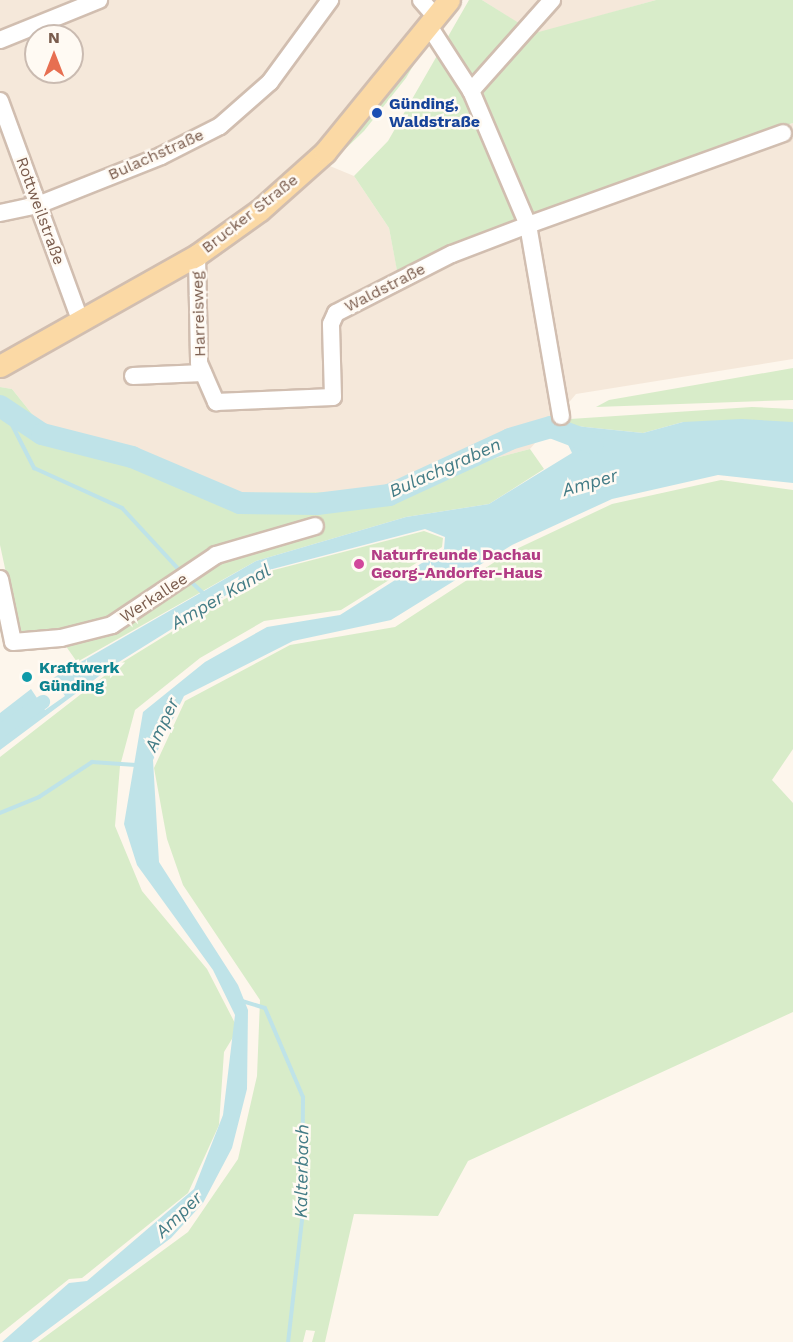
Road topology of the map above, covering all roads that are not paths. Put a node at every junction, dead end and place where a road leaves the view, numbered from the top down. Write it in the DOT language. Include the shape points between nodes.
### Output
graph roads {
  1 [pos="99,0"];
  2 [pos="330,0"];
  3 [pos="421,0"];
  4 [pos="449,0"];
  5 [pos="552,0"];
  6 [pos="432,22"];
  7 [pos="0,40"];
  8 [pos="471,91"];
  9 [pos="0,101"];
  10 [pos="783,133"];
  11 [pos="38,205"];
  12 [pos="0,213"];
  13 [pos="528,225"];
  14 [pos="197,255"];
  15 [pos="81,322"];
  16 [pos="0,366"];
  17 [pos="203,373"];
  18 [pos="133,376"];
  19 [pos="211,396"];
  20 [pos="561,416"];
  21 [pos="315,526"];
  22 [pos="0,579"];
  1 -- 7 [label="street"];
  2 -- 11 [label="street, Bulachstraße" via="270,82 220,126 161,156"];
  3 -- 6 [label="street"];
  4 -- 6 [label="main road, Brucker Straße"];
  5 -- 8 [label="street"];
  6 -- 8 [label="street"];
  6 -- 14 [label="main road, Brucker Straße" via="325,152"];
  8 -- 13 [label="street"];
  9 -- 11 [label="street, Rottweilstraße"];
  10 -- 13 [label="street, Waldstraße"];
  11 -- 12 [label="street, Bulachstraße"];
  11 -- 15 [label="street, Rottweilstraße"];
  13 -- 19 [label="street, Waldstraße" via="452,254 336,313 331,324 333,397 224,404"];
  13 -- 20 [label="street"];
  14 -- 15 [label="main road, Brucker Straße"];
  14 -- 17 [label="street, Harreisweg"];
  15 -- 16 [label="main road, Brucker Straße"];
  17 -- 18 [label="street, Harreisweg"];
  17 -- 19 [label="street, Harreisweg"];
  21 -- 22 [label="street, Werkallee" via="256,539 216,555 112,625 13,642"];
}
